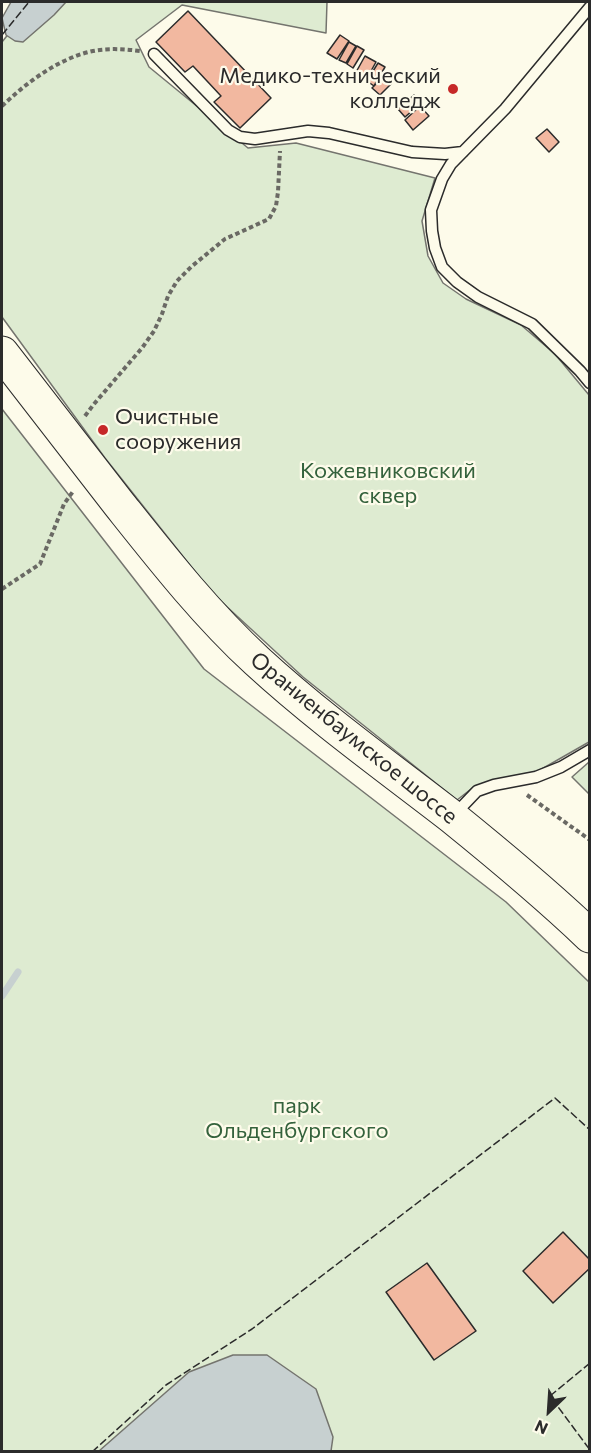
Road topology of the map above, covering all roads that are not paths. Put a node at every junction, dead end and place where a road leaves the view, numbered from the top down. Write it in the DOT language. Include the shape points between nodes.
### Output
graph roads {
  1 [pos="590,7"];
  2 [pos="154,54"];
  3 [pos="463,152"];
  4 [pos="2,353"];
  5 [pos="590,383"];
  6 [pos="590,750"];
  7 [pos="452,818"];
  8 [pos="590,936"];
  1 -- 3 [label="lane" via="505,109"];
  2 -- 3 [label="lane" via="228,130 240,137 255,139 308,131 412,152"];
  3 -- 5 [label="lane" via="442,179 431,210 435,248 442,267 478,297 532,324"];
  4 -- 7 [label="main road, Ораниенбаумское шоссе" via="218,622 306,704"];
  6 -- 7 [label="lane" via="536,777 477,791"];
  7 -- 8 [label="main road, Ораниенбаумское шоссе"];
}
